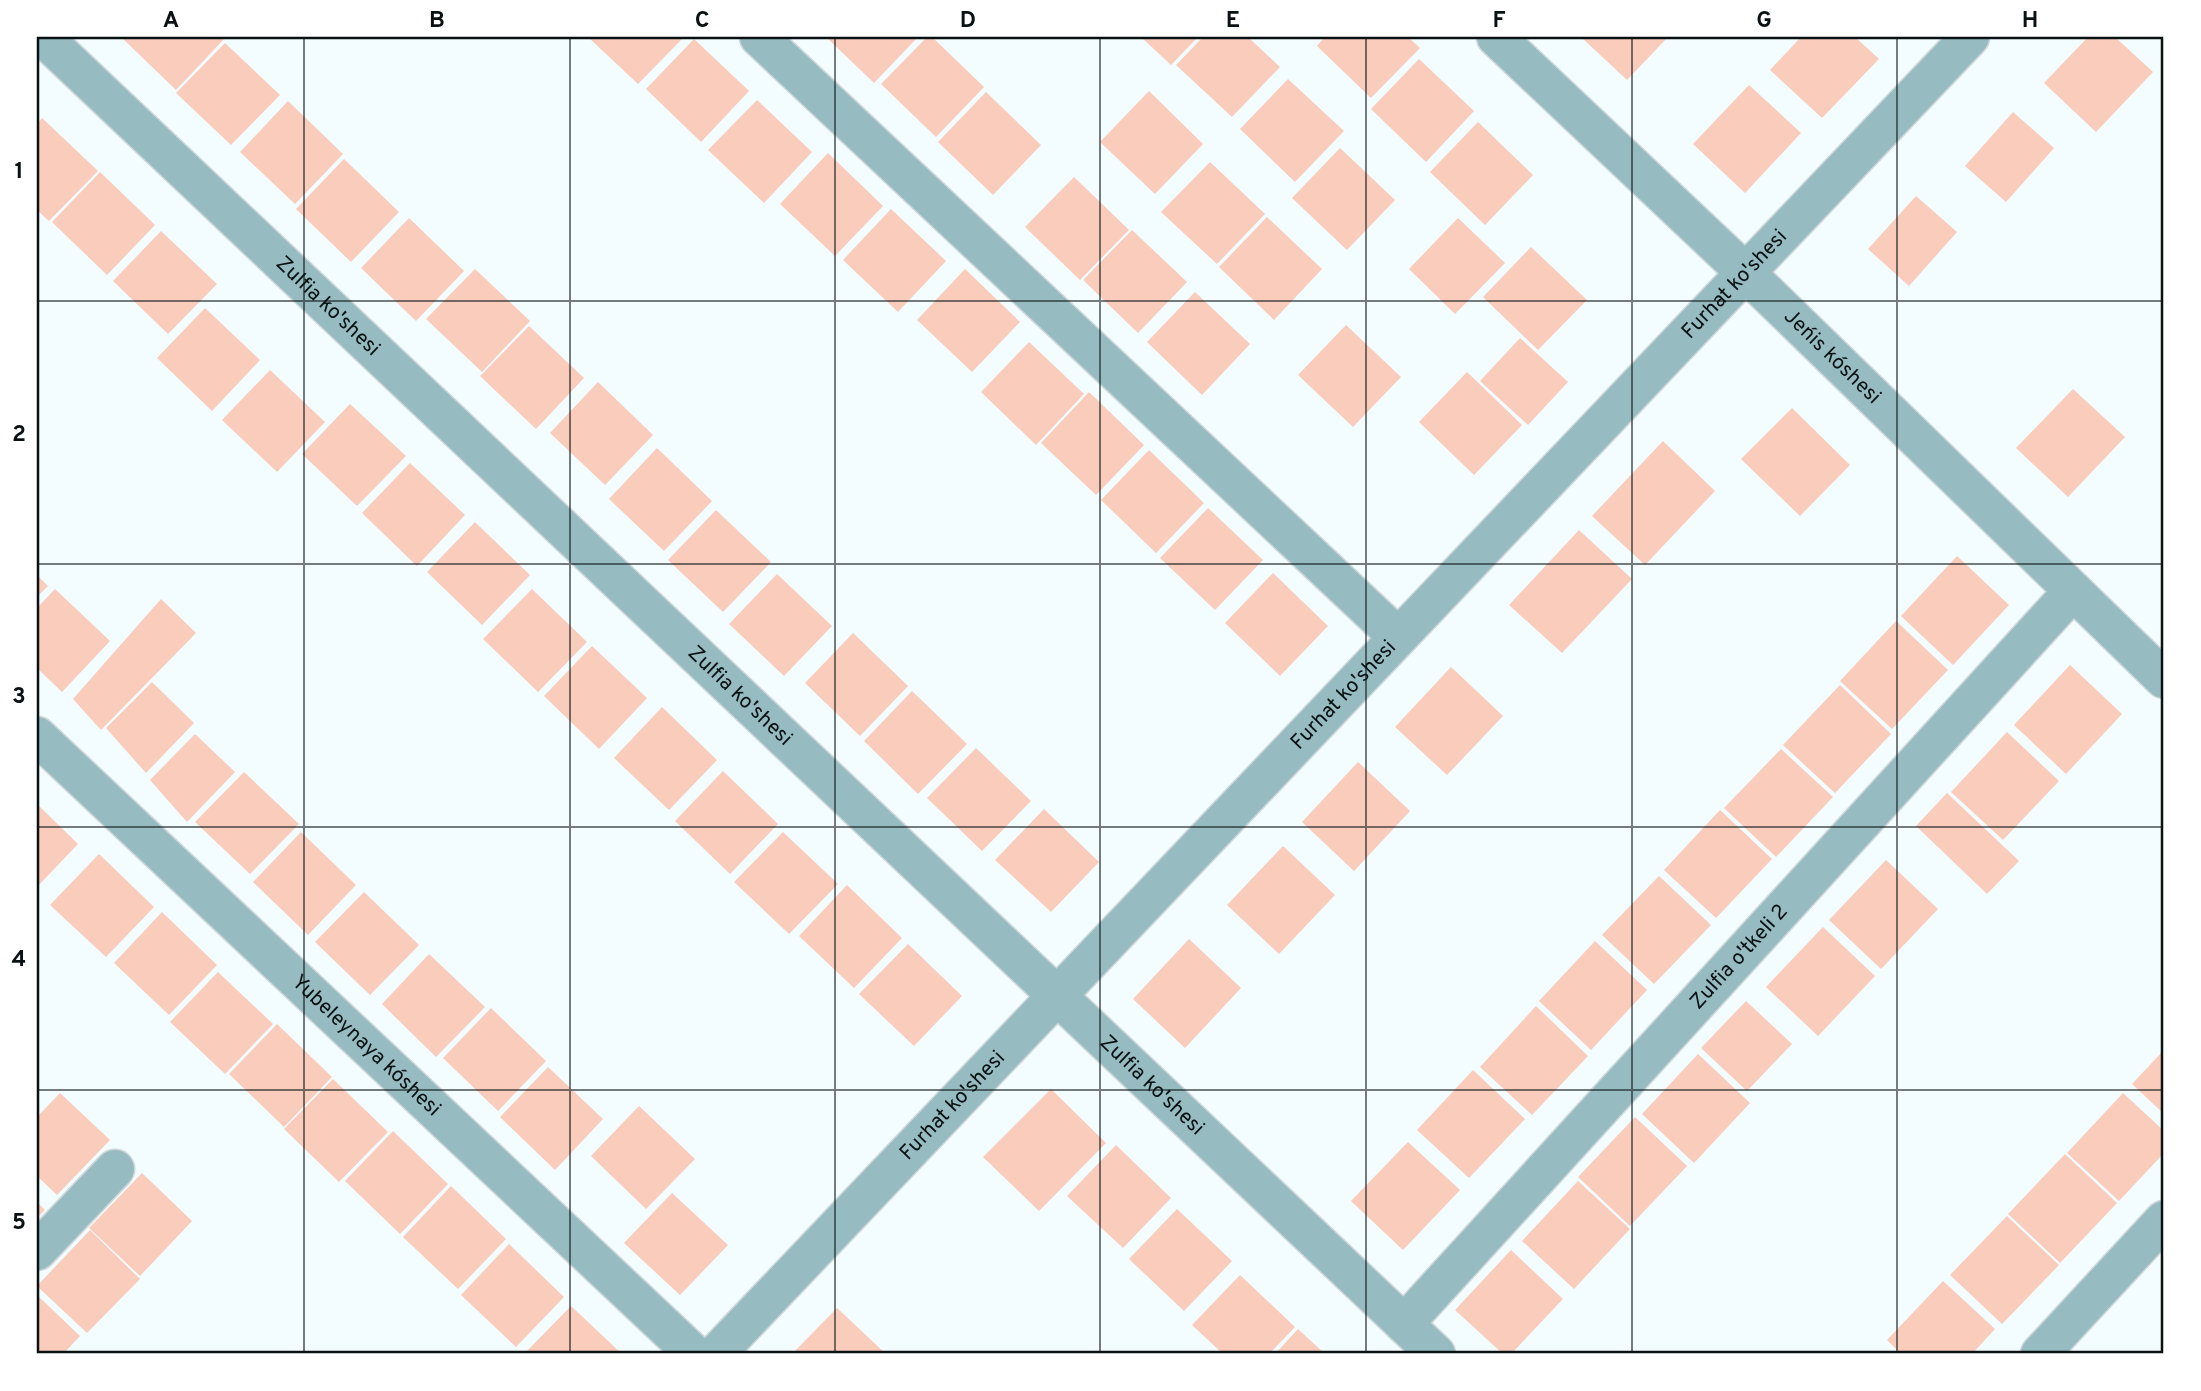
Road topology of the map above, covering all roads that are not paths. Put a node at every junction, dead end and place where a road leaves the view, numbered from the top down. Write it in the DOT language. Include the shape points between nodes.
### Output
graph roads {
  1 [pos="43,37"];
  2 [pos="759,37"];
  3 [pos="1496,37"];
  4 [pos="1970,37"];
  5 [pos="1746,273"];
  6 [pos="2073,591"];
  7 [pos="1396,636"];
  8 [pos="2164,679"];
  9 [pos="37,736"];
  10 [pos="1057,996"];
  11 [pos="115,1170"];
  12 [pos="2164,1220"];
  13 [pos="37,1251"];
  14 [pos="1404,1324"];
  15 [pos="694,1354"];
  16 [pos="716,1354"];
  17 [pos="1436,1354"];
  18 [pos="2040,1354"];
  1 -- 10 [label="street, Zulfia ko'shesi"];
  2 -- 7 [label="street"];
  3 -- 5 [label="street, Jeńis kóshesi"];
  4 -- 5 [label="street, Furhat ko'shesi"];
  5 -- 6 [label="street, Jeńis kóshesi"];
  5 -- 7 [label="street, Furhat ko'shesi"];
  6 -- 8 [label="street, Jeńis kóshesi"];
  6 -- 14 [label="street, Zulfia o'tkeli 2"];
  7 -- 10 [label="street, Furhat ko'shesi"];
  9 -- 15 [label="street, Yubeleynaya kóshesi"];
  10 -- 14 [label="street, Zulfia ko'shesi"];
  10 -- 16 [label="street, Furhat ko'shesi"];
  11 -- 13 [label="street"];
  12 -- 18 [label="street"];
  14 -- 17 [label="street, Zulfia ko'shesi"];
}
